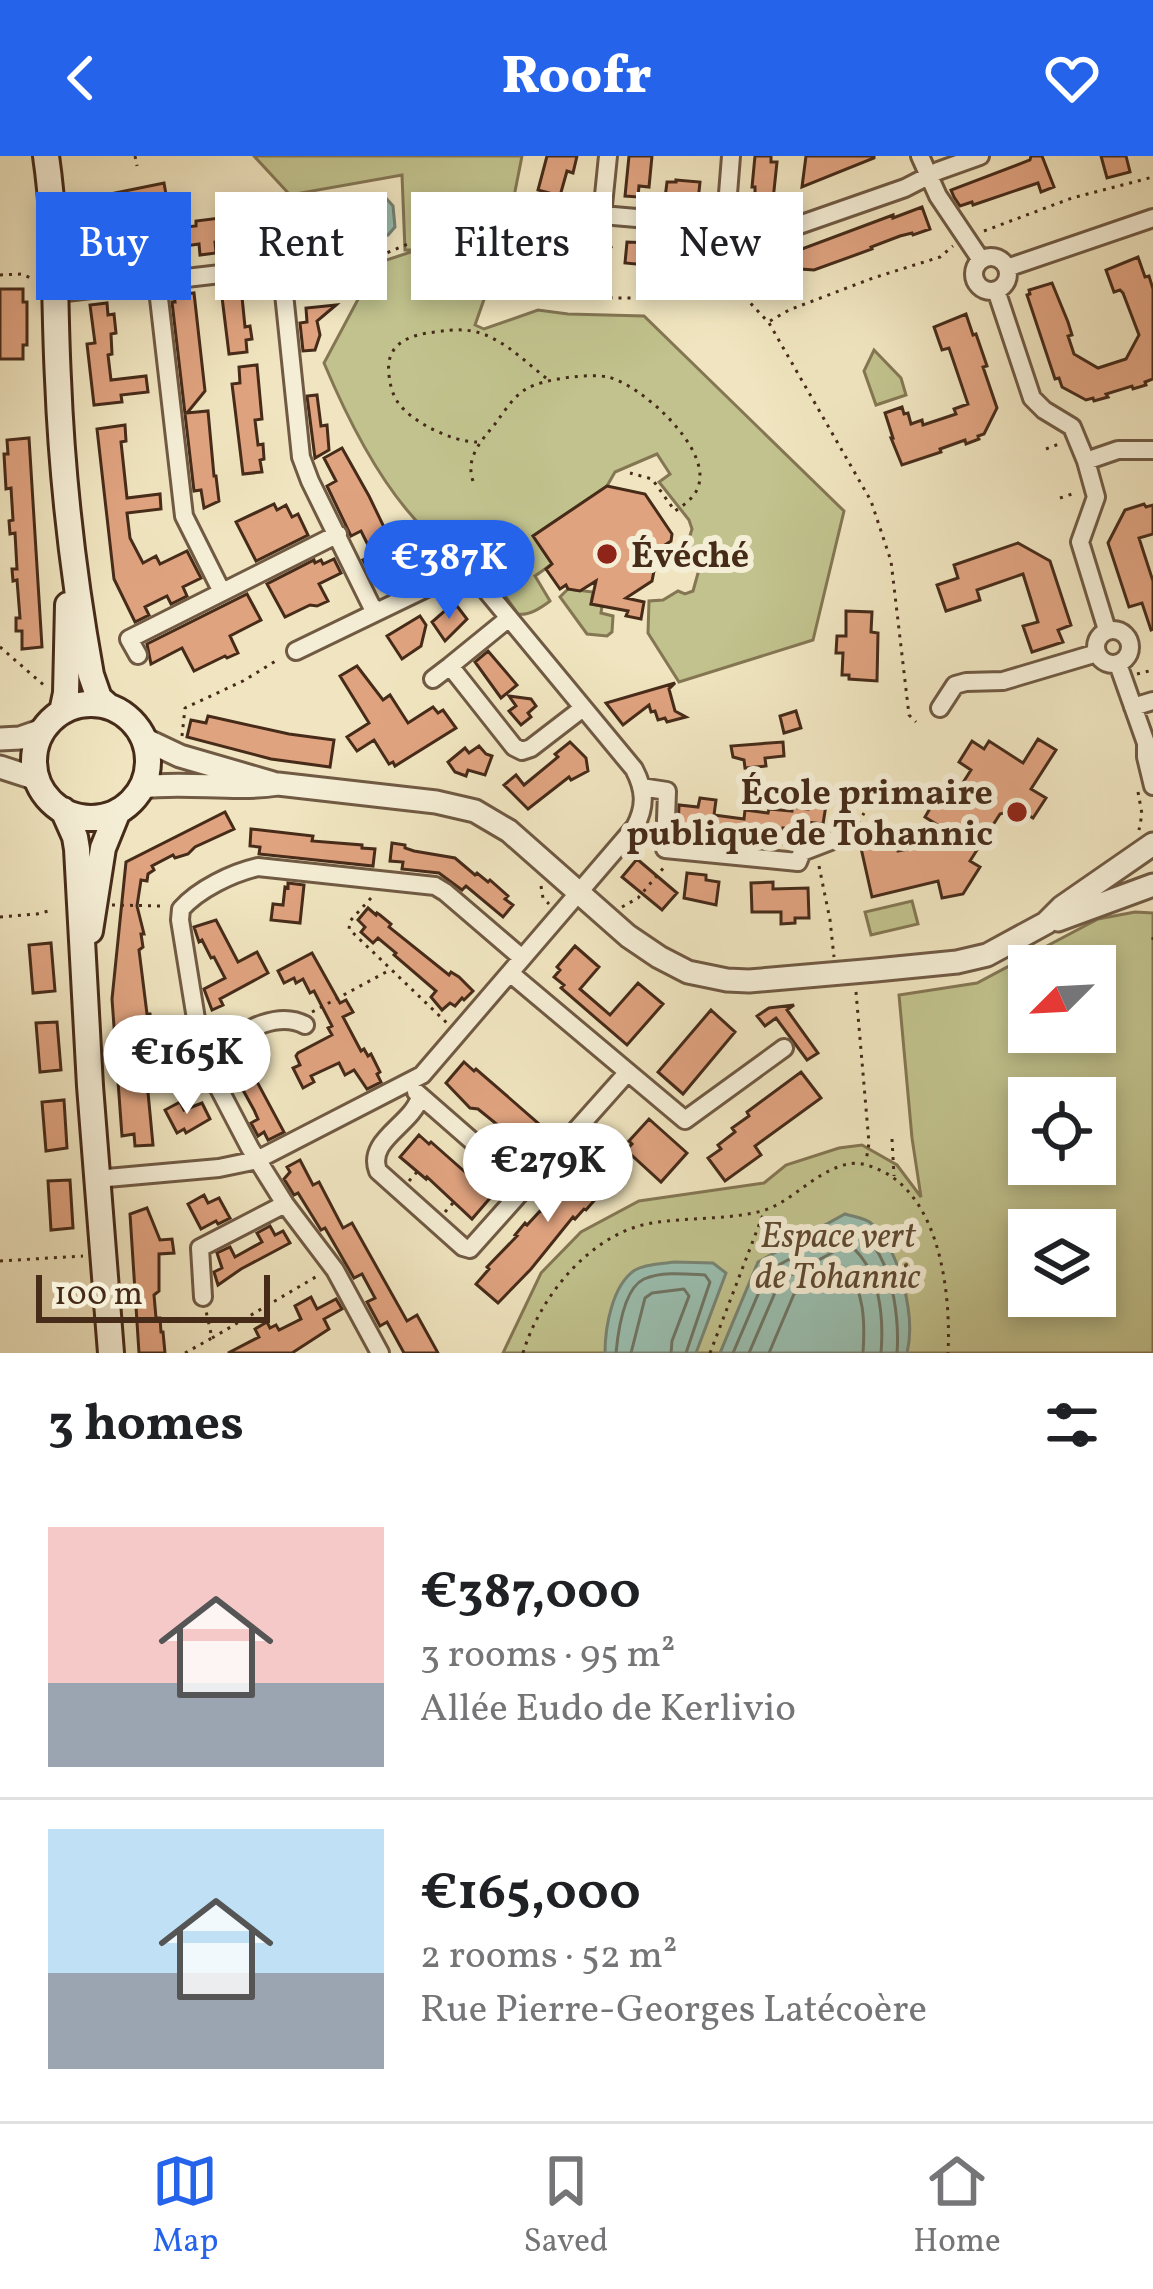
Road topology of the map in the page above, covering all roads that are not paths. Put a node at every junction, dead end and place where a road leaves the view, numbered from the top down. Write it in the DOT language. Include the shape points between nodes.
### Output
graph roads {
  1 [pos="42,156"];
  2 [pos="608,156"];
  3 [pos="730,156"];
  4 [pos="920,156"];
  5 [pos="980,156"];
  6 [pos="929,176"];
  7 [pos="43,192"];
  8 [pos="604,192"];
  9 [pos="728,192"];
  10 [pos="1153,218"];
  11 [pos="803,224"];
  12 [pos="981,260"];
  13 [pos="1007,268"];
  14 [pos="191,277"];
  15 [pos="996,290"];
  16 [pos="48,300"];
  17 [pos="159,300"];
  18 [pos="57,374"];
  19 [pos="1153,450"];
  20 [pos="1086,460"];
  21 [pos="68,531"];
  22 [pos="338,534"];
  23 [pos="222,592"];
  24 [pos="376,610"];
  25 [pos="509,618"];
  26 [pos="1107,630"];
  27 [pos="296,651"];
  28 [pos="1097,653"];
  29 [pos="138,655"];
  30 [pos="1118,664"];
  31 [pos="450,666"];
  32 [pos="433,679"];
  33 [pos="1153,701"];
  34 [pos="108,706"];
  35 [pos="1133,707"];
  36 [pos="583,708"];
  37 [pos="940,708"];
  38 [pos="52,711"];
  39 [pos="0,739"];
  40 [pos="144,739"];
  41 [pos="1149,746"];
  42 [pos="0,767"];
  43 [pos="38,779"];
  44 [pos="278,784"];
  45 [pos="641,787"];
  46 [pos="141,788"];
  47 [pos="1146,791"];
  48 [pos="63,810"];
  49 [pos="118,811"];
  50 [pos="846,837"];
  51 [pos="1143,843"];
  52 [pos="1153,885"];
  53 [pos="578,891"];
  54 [pos="1046,923"];
  55 [pos="85,963"];
  56 [pos="516,965"];
  57 [pos="301,1022"];
  58 [pos="784,1048"];
  59 [pos="202,1056"];
  60 [pos="627,1072"];
  61 [pos="414,1090"];
  62 [pos="257,1160"];
  63 [pos="96,1178"];
  64 [pos="526,1189"];
  65 [pos="285,1204"];
  66 [pos="203,1298"];
  67 [pos="372,1350"];
  68 [pos="110,1353"];
  1 -- 7 [label="main road"];
  1 -- 18 [label="main road" via="43,266"];
  2 -- 8 [label="street"];
  3 -- 9 [label="street"];
  4 -- 6 [label="street"];
  5 -- 6 [label="street"];
  6 -- 11 [label="street"];
  6 -- 12 [label="street"];
  10 -- 13 [label="street"];
  12 -- 13 [label="street" via="996,258"];
  12 -- 15 [label="street" via="977,284"];
  13 -- 15 [label="street"];
  14 -- 22 [label="street" via="277,273 302,457"];
  15 -- 20 [label="street" via="1032,398 1072,427"];
  16 -- 18 [label="main road"];
  17 -- 23 [label="street" via="184,516"];
  18 -- 21 [label="main road"];
  19 -- 20 [label="street"];
  20 -- 26 [label="street" via="1096,497 1080,542"];
  21 -- 34 [label="main road" via="91,675"];
  21 -- 38 [label="main road" via="66,693"];
  22 -- 23 [label="street"];
  22 -- 24 [label="street"];
  23 -- 29 [label="street" via="129,639"];
  24 -- 25 [label="street" via="462,578 485,589"];
  24 -- 27 [label="street"];
  25 -- 31 [label="street"];
  25 -- 36 [label="street"];
  26 -- 28 [label="street"];
  26 -- 30 [label="street" via="1130,641"];
  28 -- 30 [label="street"];
  28 -- 37 [label="street" via="1003,681 966,682"];
  30 -- 35 [label="street"];
  31 -- 32 [label="street"];
  31 -- 36 [label="street" via="522,751"];
  33 -- 35 [label="street"];
  34 -- 38 [label="main road"];
  34 -- 40 [label="main road"];
  35 -- 41 [label="street"];
  36 -- 45 [label="street"];
  38 -- 39 [label="street" via="20,738"];
  38 -- 43 [label="main road" via="35,754"];
  40 -- 44 [label="street"];
  40 -- 46 [label="main road"];
  41 -- 47 [label="street"];
  42 -- 43 [label="street"];
  43 -- 48 [label="main road"];
  44 -- 46 [label="street"];
  44 -- 53 [label="street" via="476,811"];
  45 -- 50 [label="street" via="667,791 665,849 798,862 802,852"];
  45 -- 53 [label="street" via="634,826"];
  46 -- 49 [label="main road"];
  48 -- 49 [label="main road" via="90,818"];
  48 -- 55 [label="main road" via="77,849"];
  49 -- 55 [label="main road" via="103,848"];
  51 -- 54 [label="street"];
  52 -- 54 [label="street"];
  53 -- 54 [label="street" via="658,957 727,980 957,962"];
  53 -- 56 [label="street"];
  55 -- 63 [label="main road"];
  56 -- 59 [label="street" via="440,888 257,867 182,909"];
  56 -- 60 [label="street"];
  56 -- 61 [label="street"];
  57 -- 59 [label="street" via="272,1020"];
  58 -- 60 [label="street" via="685,1120"];
  59 -- 62 [label="street"];
  60 -- 64 [label="street"];
  61 -- 62 [label="street"];
  61 -- 64 [label="street"];
  61 -- 64 [label="street" via="417,1108 379,1148 378,1172 470,1249"];
  62 -- 63 [label="street"];
  62 -- 65 [label="street"];
  63 -- 68 [label="main road"];
  65 -- 66 [label="street" via="200,1248"];
  65 -- 67 [label="street" via="335,1270"];
}
